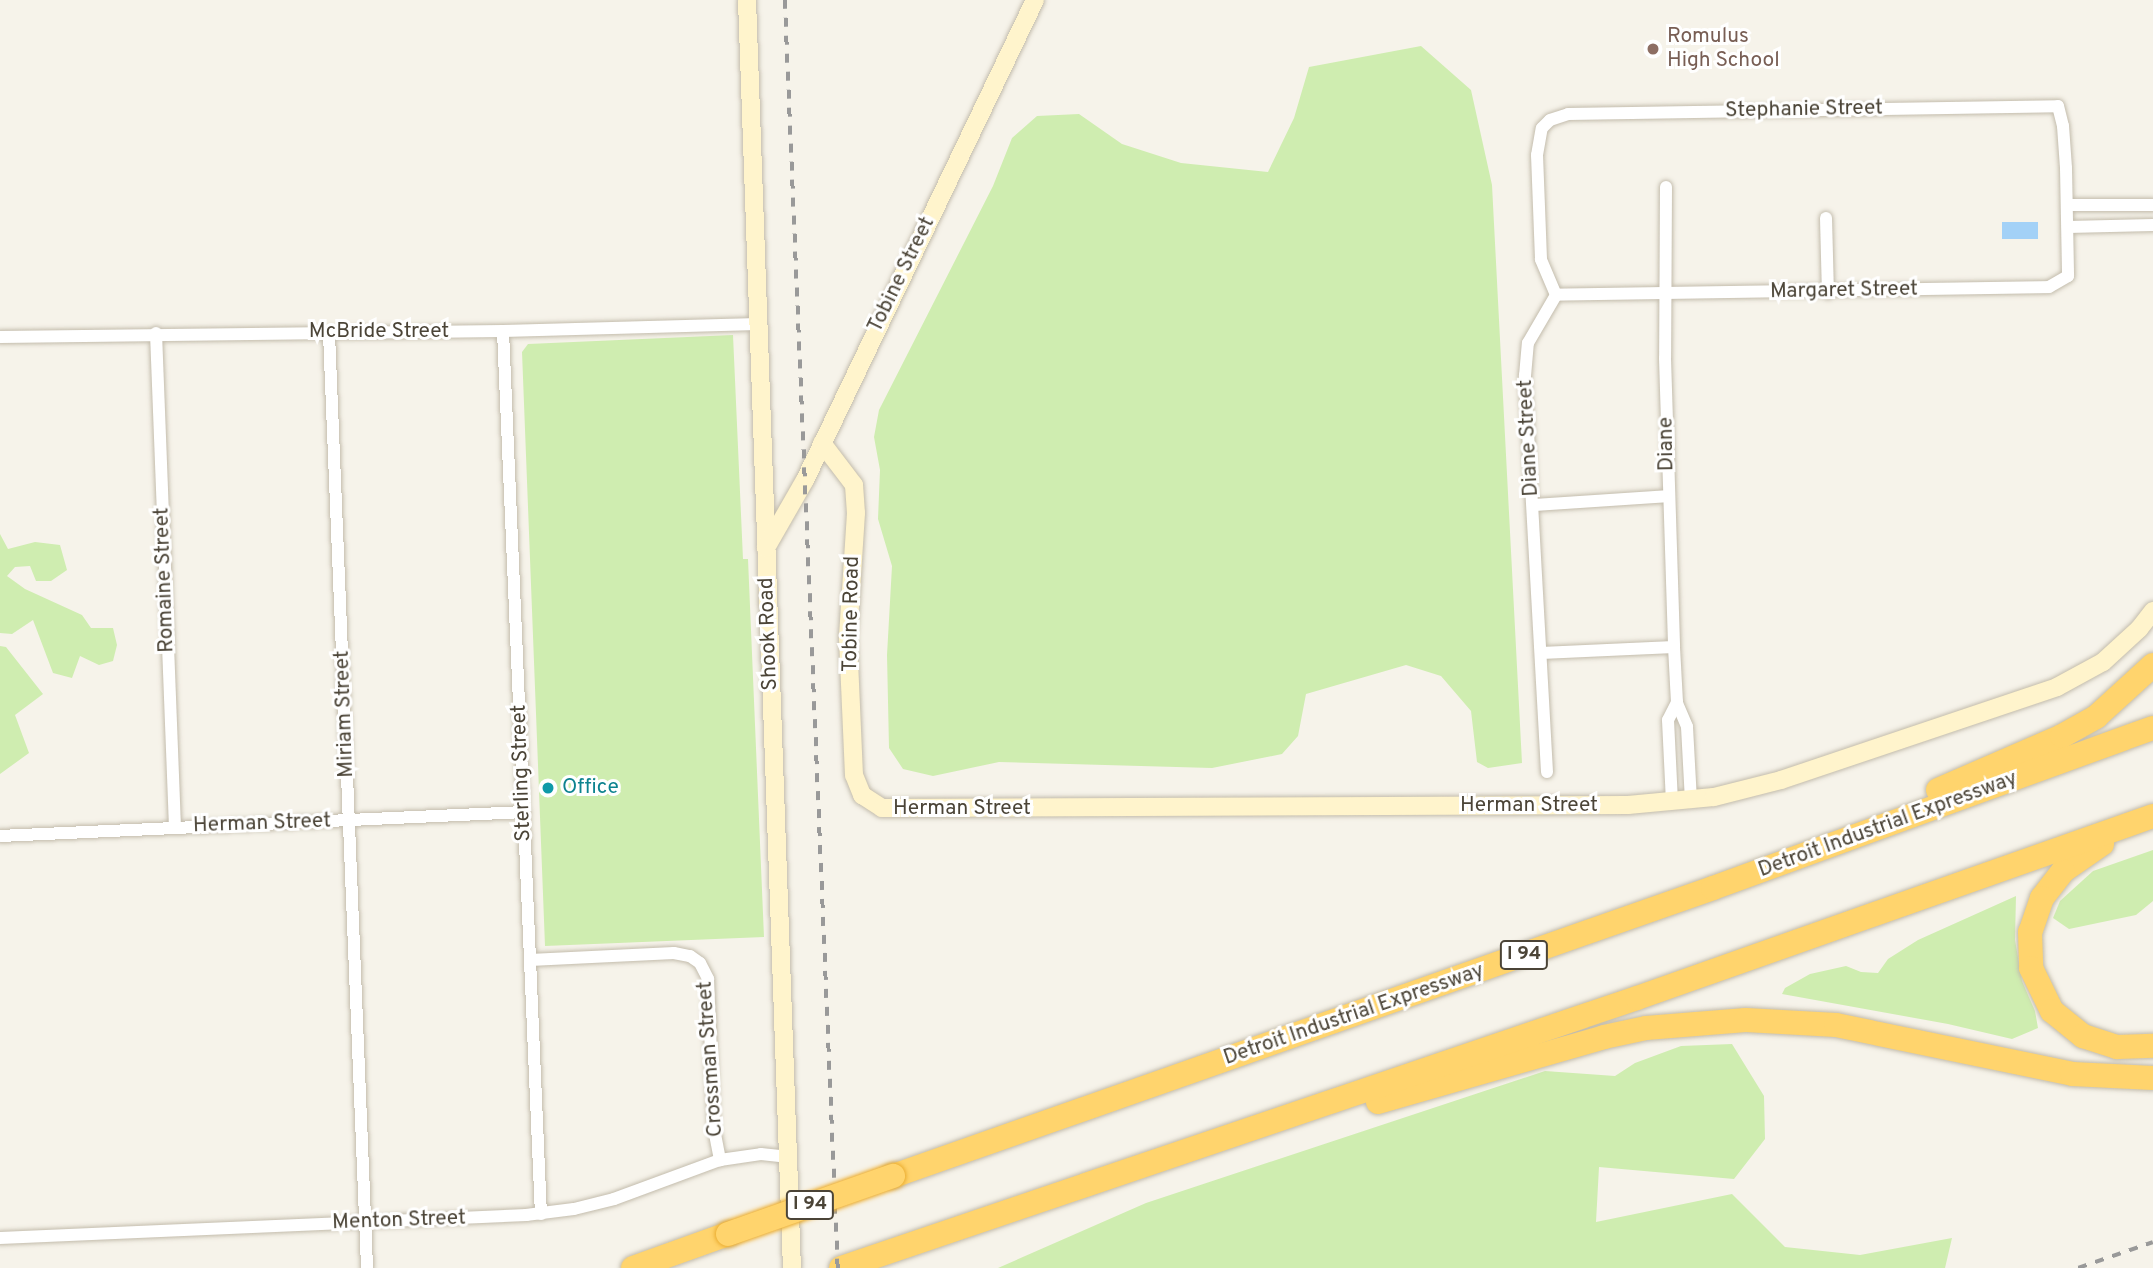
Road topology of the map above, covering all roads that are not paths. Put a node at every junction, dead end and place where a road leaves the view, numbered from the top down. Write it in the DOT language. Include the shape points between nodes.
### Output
graph roads {
  1 [pos="747,0"];
  2 [pos="1035,0"];
  3 [pos="1666,187"];
  4 [pos="2153,205"];
  5 [pos="2068,216"];
  6 [pos="1826,218"];
  7 [pos="2153,225"];
  8 [pos="1665,292"];
  9 [pos="1828,293"];
  10 [pos="1556,295"];
  11 [pos="758,324"];
  12 [pos="503,331"];
  13 [pos="156,333"];
  14 [pos="329,333"];
  15 [pos="0,337"];
  16 [pos="822,443"];
  17 [pos="1668,496"];
  18 [pos="1533,505"];
  19 [pos="766,548"];
  20 [pos="2153,611"];
  21 [pos="1674,647"];
  22 [pos="1541,653"];
  23 [pos="2153,665"];
  24 [pos="1677,703"];
  25 [pos="2153,728"];
  26 [pos="1547,772"];
  27 [pos="862,795"];
  28 [pos="1691,800"];
  29 [pos="1672,802"];
  30 [pos="524,812"];
  31 [pos="2153,816"];
  32 [pos="350,820"];
  33 [pos="176,827"];
  34 [pos="2115,830"];
  35 [pos="0,836"];
  36 [pos="1713,888"];
  37 [pos="530,960"];
  38 [pos="2153,1046"];
  39 [pos="2153,1078"];
  40 [pos="789,1157"];
  41 [pos="720,1160"];
  42 [pos="541,1214"];
  43 [pos="366,1222"];
  44 [pos="0,1238"];
  45 [pos="897,1248"];
  46 [pos="367,1268"];
  47 [pos="633,1268"];
  48 [pos="792,1268"];
  49 [pos="841,1268"];
  1 -- 11 [label="street, Shook Road"];
  2 -- 16 [label="street, Tobine Street"];
  3 -- 8 [label="street, Diane"];
  4 -- 5 [label="street"];
  5 -- 7 [label="street"];
  5 -- 9 [label="street, Margaret Street" via="2068,276 2049,287"];
  5 -- 10 [label="street, Stephanie Street" via="2058,106 1568,114 1550,120 1538,139 1541,259"];
  6 -- 9 [label="street"];
  8 -- 9 [label="street, Margaret Street"];
  8 -- 10 [label="street, Margaret Street"];
  8 -- 17 [label="street, Diane"];
  10 -- 18 [label="street, Diane Street" via="1528,343 1525,357"];
  11 -- 12 [label="street, McBride Street"];
  11 -- 19 [label="street, Shook Road"];
  12 -- 14 [label="street, McBride Street"];
  12 -- 30 [label="street, Sterling Street"];
  13 -- 14 [label="street, McBride Street"];
  13 -- 15 [label="street, McBride Street"];
  13 -- 33 [label="street, Romaine Street"];
  14 -- 32 [label="street, Miriam Street"];
  16 -- 19 [label="street, Tobine Street"];
  16 -- 27 [label="street, Tobine Road" via="854,485 848,638 854,775"];
  17 -- 18 [label="street"];
  17 -- 21 [label="street, Diane"];
  18 -- 22 [label="street, Diane Street"];
  19 -- 40 [label="street, Shook Road"];
  20 -- 28 [label="street, Herman Street" via="2111,655 2057,687 1781,780"];
  21 -- 22 [label="street"];
  21 -- 24 [label="street, Diane"];
  22 -- 26 [label="street, Diane Street"];
  23 -- 36 [label="highway" via="2096,717 2062,736 1913,801 1786,849"];
  24 -- 28 [label="street, Diane" via="1687,727"];
  24 -- 29 [label="street, Diane" via="1668,720"];
  25 -- 36 [label="highway, Detroit Industrial Expressway / I 94"];
  27 -- 29 [label="street, Herman Street" via="882,808 914,810"];
  28 -- 29 [label="street, Herman Street"];
  30 -- 32 [label="street, Herman Street"];
  30 -- 37 [label="street, Sterling Street"];
  31 -- 34 [label="highway"];
  32 -- 33 [label="street, Herman Street"];
  32 -- 43 [label="street, Miriam Street"];
  33 -- 35 [label="street, Herman Street"];
  34 -- 38 [label="highway" via="2098,849 2063,871 2042,898 2030,932 2031,968 2052,1011 2083,1036 2117,1047"];
  34 -- 45 [label="highway" via="1637,998"];
  36 -- 47 [label="highway, Detroit Industrial Expressway / I 94, bridge"];
  37 -- 41 [label="street, Crossman Street" via="674,953 698,960 708,979 714,1129"];
  37 -- 42 [label="street, Sterling Street"];
  39 -- 45 [label="highway" via="2072,1074 1836,1025 1746,1020 1646,1028 1558,1048 1249,1139 910,1256"];
  40 -- 41 [label="street, Menton Street" via="761,1154"];
  40 -- 48 [label="street, Shook Road"];
  41 -- 42 [label="street, Menton Street" via="614,1199"];
  42 -- 43 [label="street, Menton Street"];
  43 -- 44 [label="street, Menton Street"];
  43 -- 46 [label="street, Miriam Street"];
  45 -- 49 [label="highway"];
}
